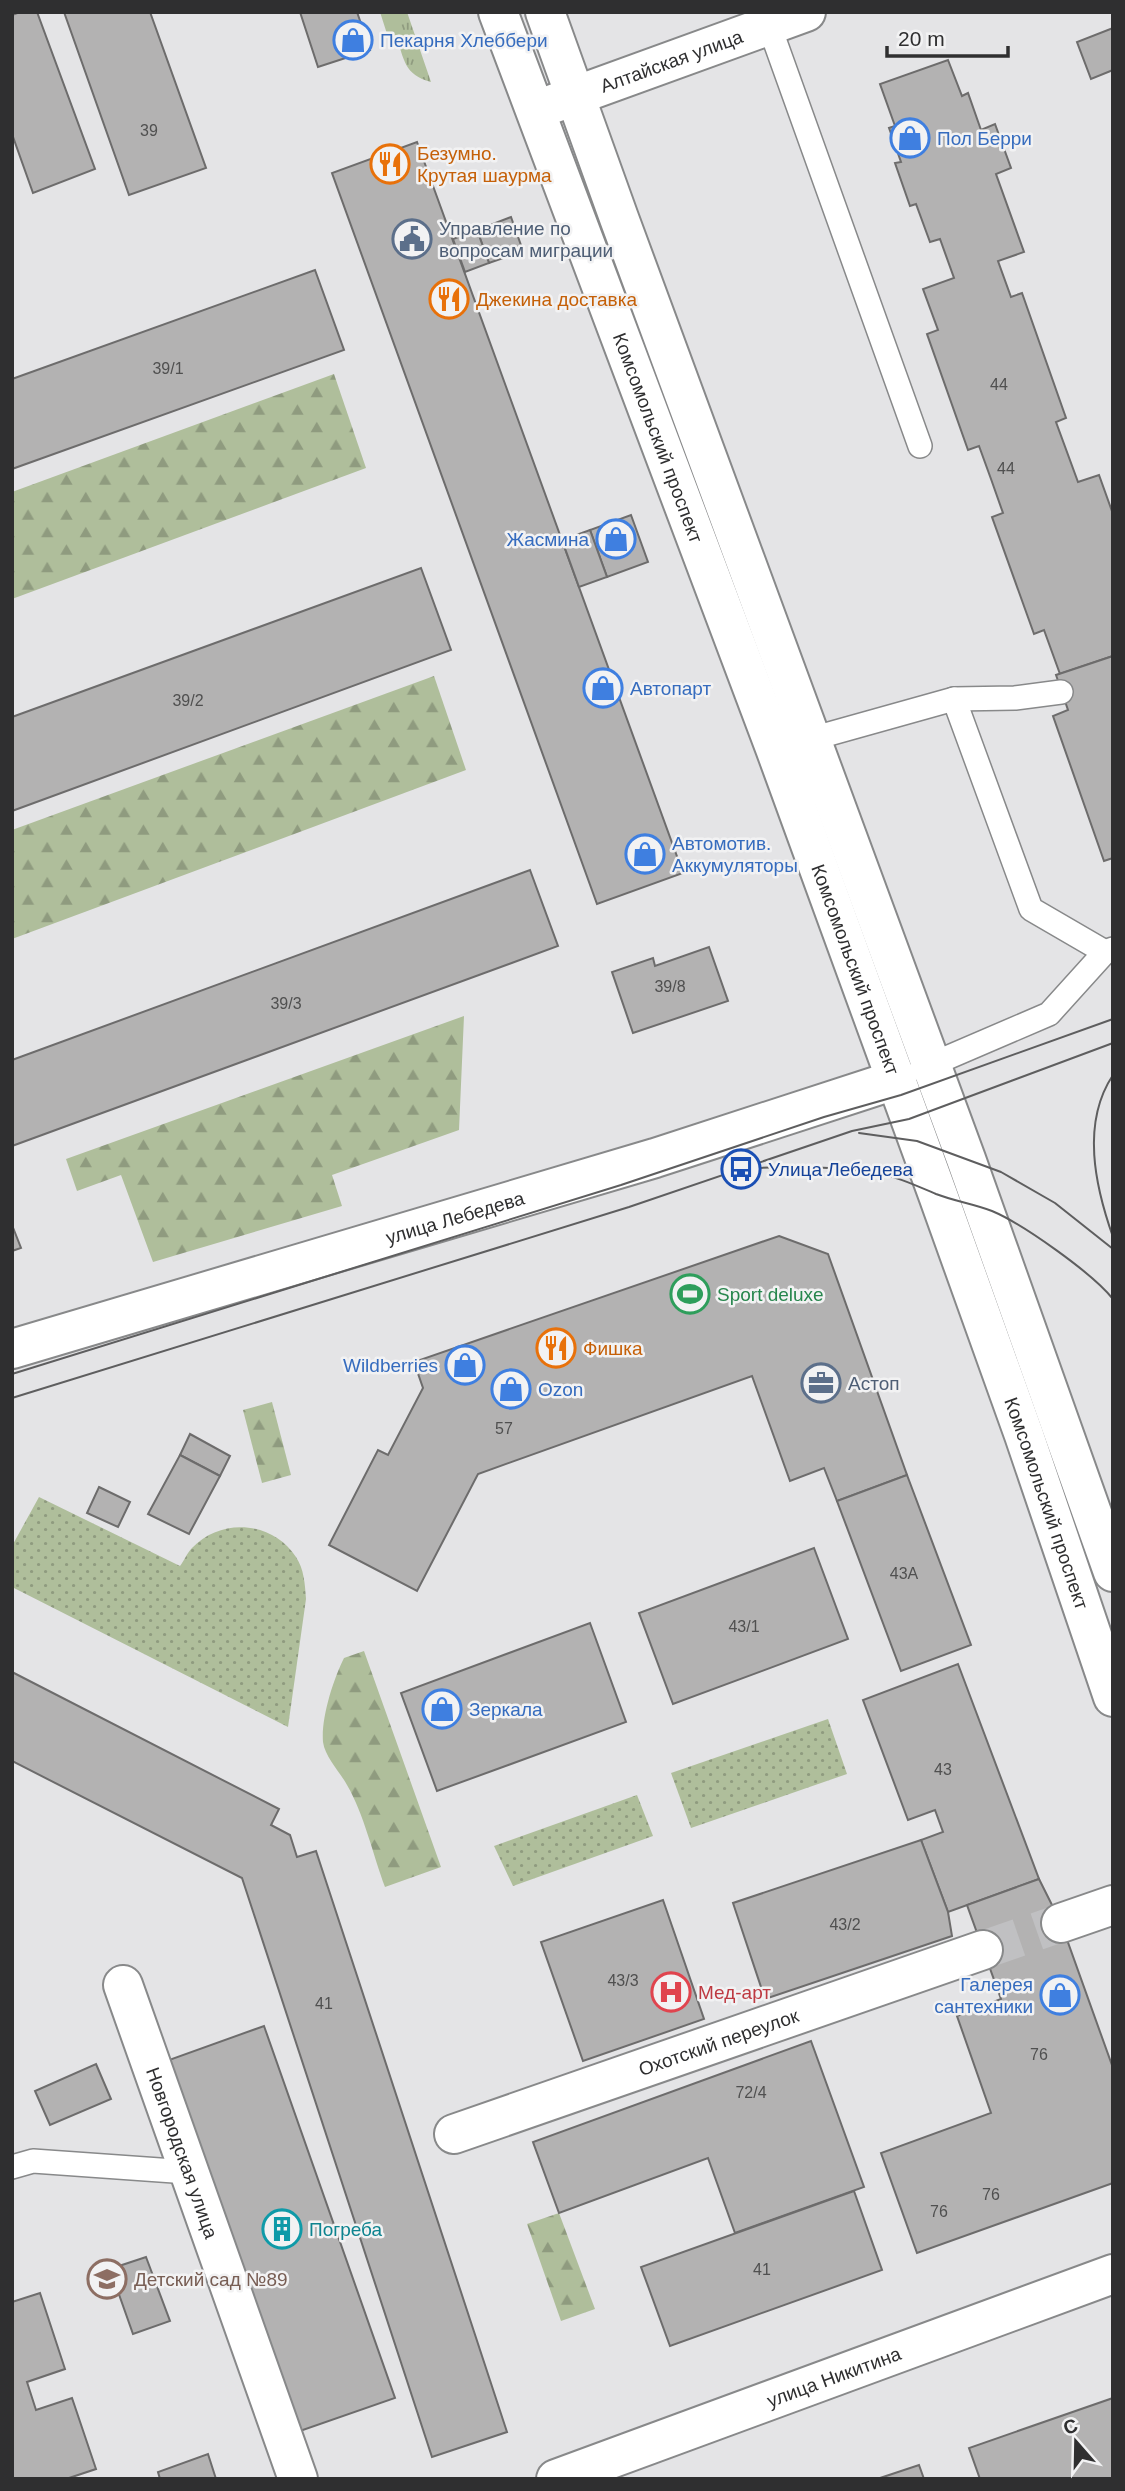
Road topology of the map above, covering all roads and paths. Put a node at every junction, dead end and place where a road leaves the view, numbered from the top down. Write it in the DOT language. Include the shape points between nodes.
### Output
graph roads {
  1 [pos="498,12"];
  2 [pos="545,12"];
  3 [pos="806,12"];
  4 [pos="769,25"];
  5 [pos="575,96"];
  6 [pos="536,110"];
  7 [pos="920,446"];
  8 [pos="1062,692"];
  9 [pos="954,699"];
  10 [pos="811,739"];
  11 [pos="1109,950"];
  12 [pos="931,1064"];
  13 [pos="895,1080"];
  14 [pos="12,1349"];
  15 [pos="1113,1572"];
  16 [pos="1113,1697"];
  17 [pos="1113,1905"];
  18 [pos="1061,1923"];
  19 [pos="983,1950"];
  20 [pos="123,1985"];
  21 [pos="454,2134"];
  22 [pos="12,2167"];
  23 [pos="188,2172"];
  24 [pos="1113,2274"];
  25 [pos="298,2479"];
  26 [pos="556,2479"];
  1 -- 6 [label="main road, Комсомольский проспект"];
  2 -- 5 [label="main road, Комсомольский проспект"];
  3 -- 4 [label="main road, Алтайская улица"];
  4 -- 5 [label="main road, Алтайская улица"];
  4 -- 7 [label="lane"];
  5 -- 6 [label="main road, Алтайская улица"];
  5 -- 10 [label="main road, Комсомольский проспект"];
  6 -- 13 [label="main road, Комсомольский проспект"];
  8 -- 9 [label="lane"];
  9 -- 10 [label="lane"];
  9 -- 11 [label="lane" via="1031,909"];
  10 -- 12 [label="main road, Комсомольский проспект"];
  11 -- 12 [label="lane" via="1049,1014"];
  12 -- 13 [label="lane"];
  12 -- 15 [label="main road, Комсомольский проспект"];
  13 -- 14 [label="main road, улица Лебедева" via="655,1158"];
  13 -- 16 [label="main road, Комсомольский проспект" via="1024,1434"];
  17 -- 18 [label="main road"];
  19 -- 21 [label="main road, Охотский переулок"];
  20 -- 23 [label="main road, Новгородская улица"];
  22 -- 23 [label="lane" via="33,2161"];
  23 -- 25 [label="main road, Новгородская улица"];
  24 -- 26 [label="main road, улица Никитина"];
}
